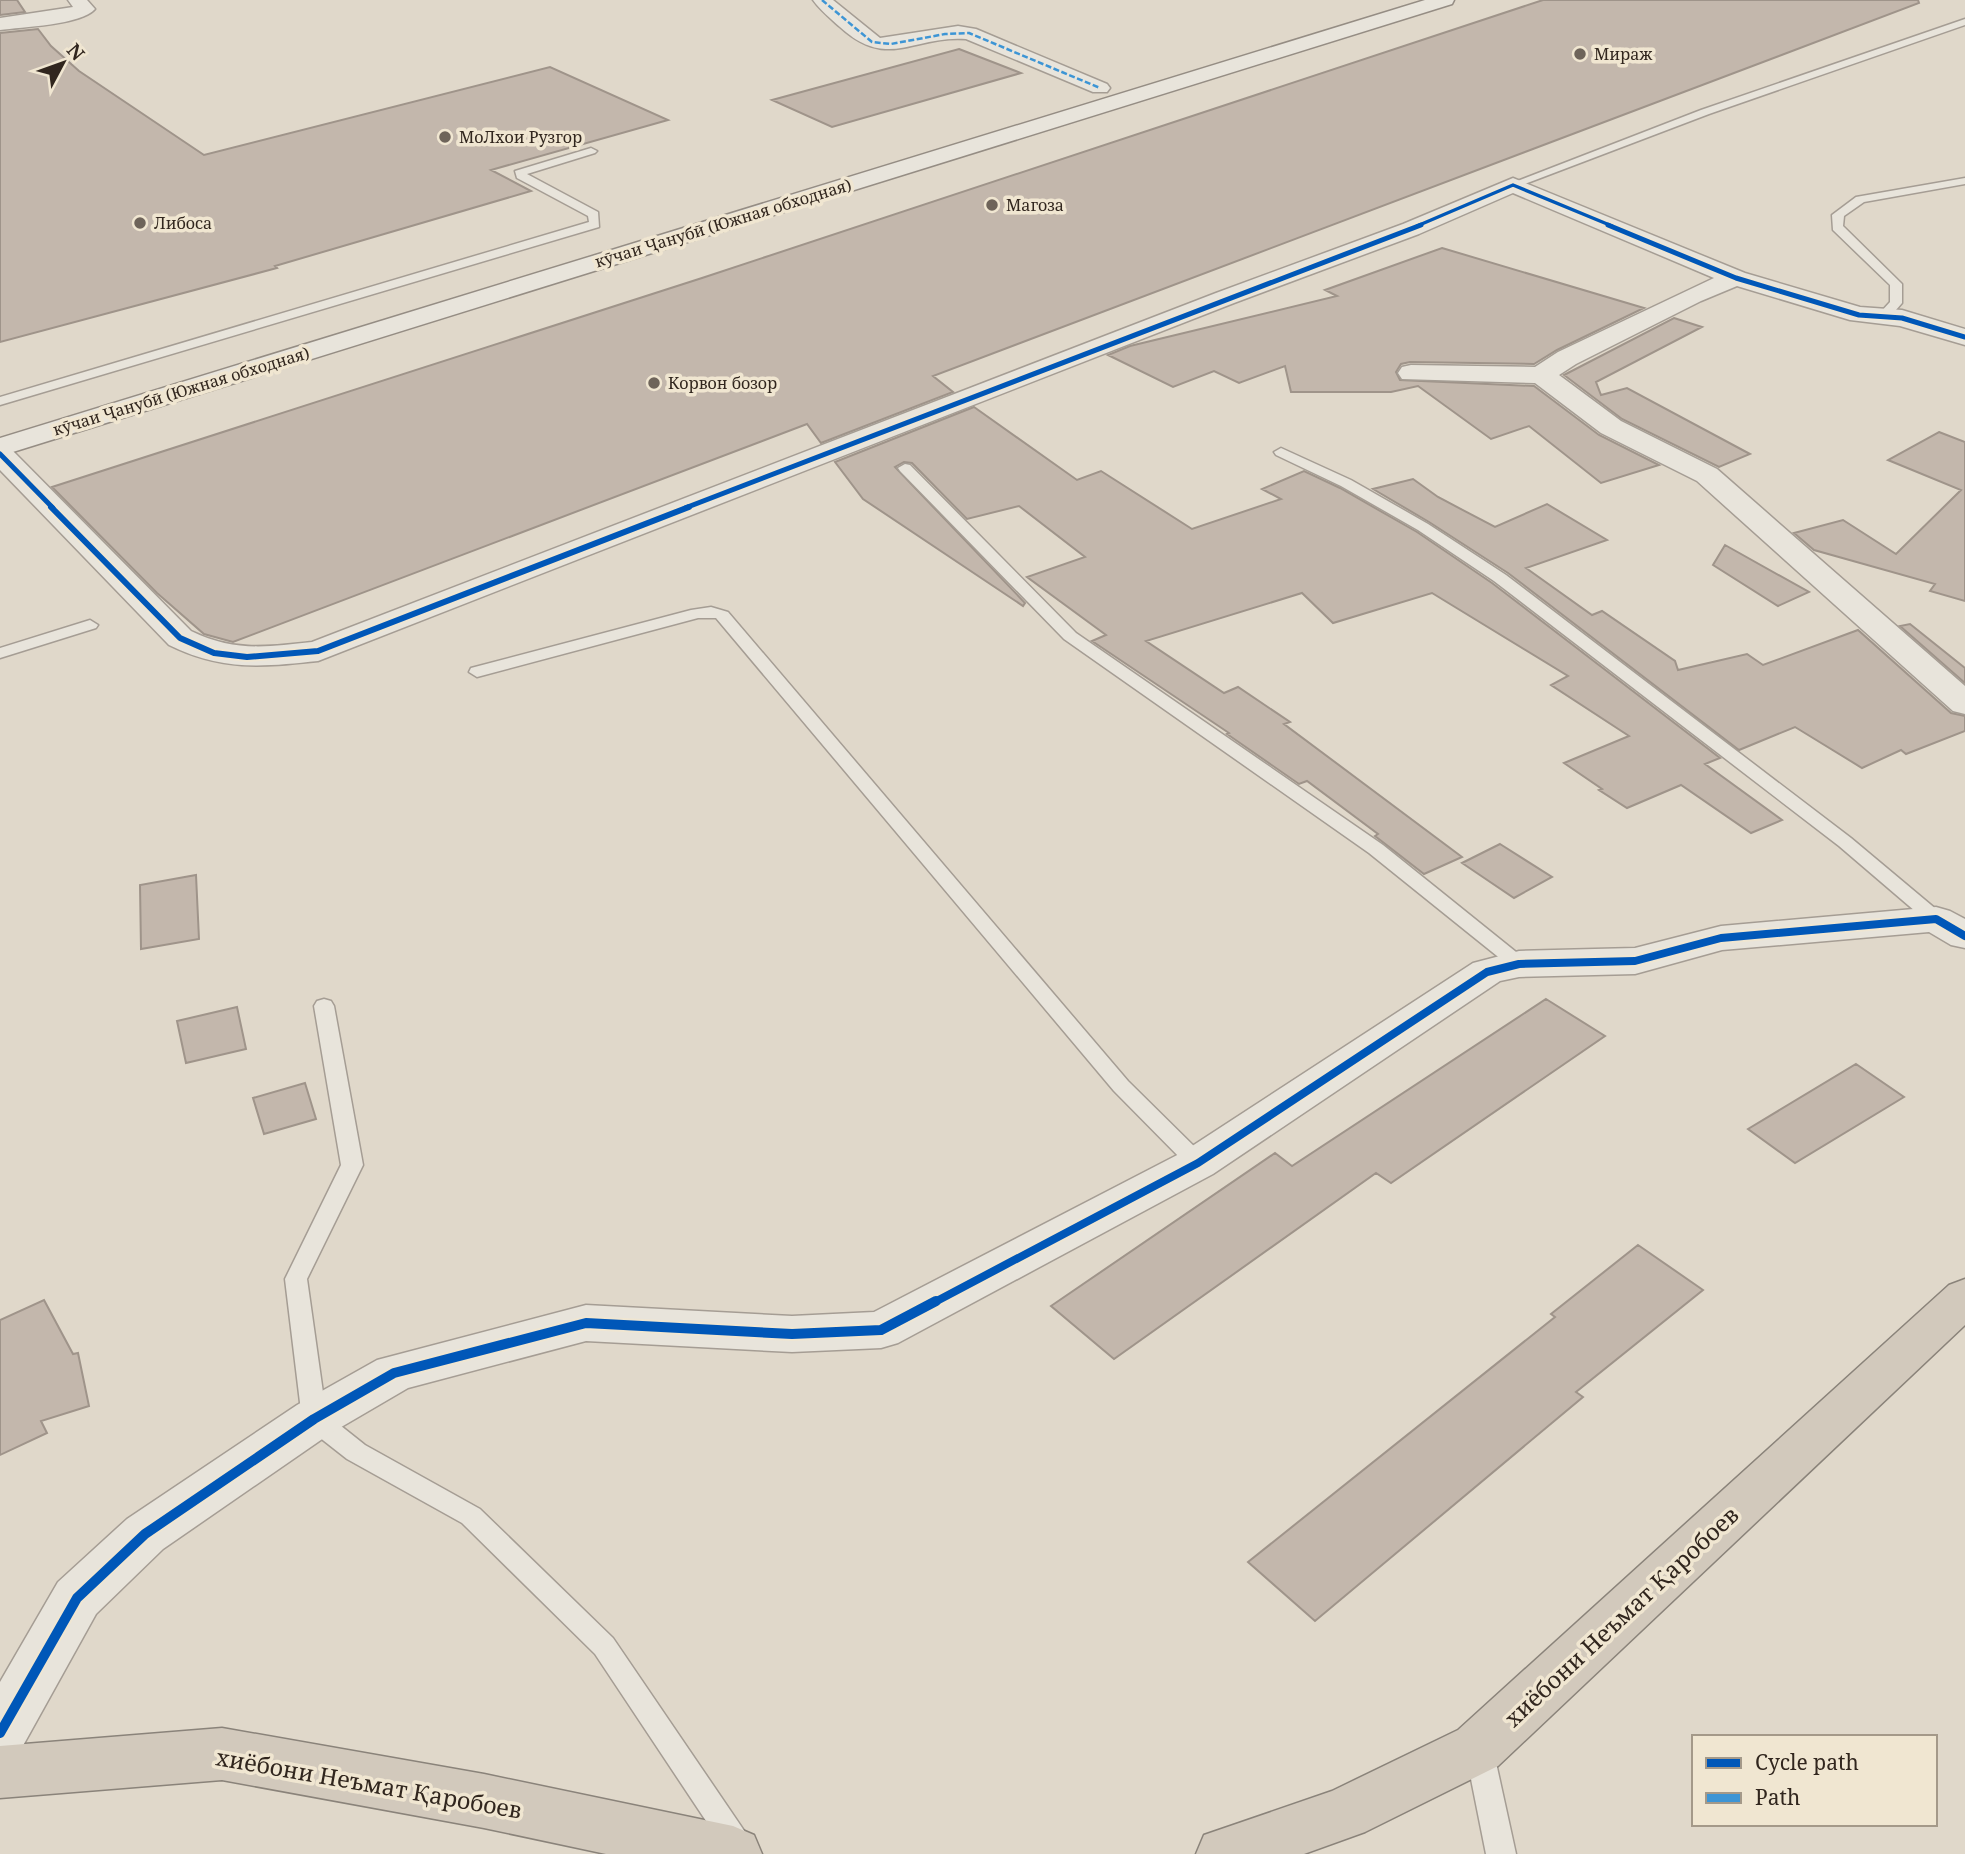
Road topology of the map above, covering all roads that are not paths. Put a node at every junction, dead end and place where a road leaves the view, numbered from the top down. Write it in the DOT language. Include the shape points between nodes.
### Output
graph roads {
  1 [pos="77,0"];
  2 [pos="822,0"];
  3 [pos="1389,0"];
  4 [pos="1445,0"];
  5 [pos="1965,22"];
  6 [pos="0,24"];
  7 [pos="1100,88"];
  8 [pos="591,151"];
  9 [pos="1965,181"];
  10 [pos="1513,184"];
  11 [pos="1736,278"];
  12 [pos="1884,315"];
  13 [pos="1965,337"];
  14 [pos="1410,373"];
  15 [pos="1541,375"];
  16 [pos="0,401"];
  17 [pos="0,421"];
  18 [pos="0,447"];
  19 [pos="1281,452"];
  20 [pos="0,454"];
  21 [pos="905,468"];
  22 [pos="90,625"];
  23 [pos="0,653"];
  24 [pos="477,672"];
  25 [pos="1965,704"];
  26 [pos="1951,928"];
  27 [pos="1519,964"];
  28 [pos="324,1006"];
  29 [pos="1198,1163"];
  30 [pos="1965,1297"];
  31 [pos="314,1419"];
  32 [pos="0,1733"];
  33 [pos="1478,1748"];
  34 [pos="0,1772"];
  35 [pos="733,1854"];
  36 [pos="744,1854"];
  37 [pos="1225,1854"];
  38 [pos="1501,1854"];
  1 -- 6 [label="street" via="85,9 77,13"];
  2 -- 7 [label="street" via="873,42 948,31 969,33"];
  3 -- 7 [label="street, кӯчаи Ҷанубӣ (Южная обходная)"];
  4 -- 18 [label="street, кӯчаи Ҷанубӣ (Южная обходная)"];
  5 -- 10 [label="lane"];
  7 -- 17 [label="street, кӯчаи Ҷанубӣ (Южная обходная)"];
  8 -- 16 [label="lane" via="521,171 521,176 594,214 595,223"];
  9 -- 12 [label="lane" via="1860,199 1838,215 1837,227 1896,284 1896,303"];
  10 -- 11 [label="street"];
  10 -- 20 [label="street" via="1410,229 318,651 220,656 180,638"];
  11 -- 12 [label="street" via="1836,310"];
  11 -- 15 [label="street" via="1567,358"];
  12 -- 13 [label="street"];
  14 -- 15 [label="street"];
  15 -- 25 [label="street" via="1611,426 1707,475"];
  19 -- 26 [label="lane" via="1357,489 1500,578"];
  21 -- 27 [label="lane" via="1070,636 1376,849"];
  22 -- 23 [label="lane"];
  24 -- 29 [label="lane" via="697,613 722,615 1121,1086"];
  26 -- 27 [label="street" via="1721,938 1635,961"];
  27 -- 29 [label="street" via="1486,972"];
  28 -- 31 [label="lane" via="352,1165 296,1279"];
  29 -- 31 [label="street" via="881,1330 792,1334 586,1323 394,1373"];
  30 -- 33 [label="highway, хиёбони Неъмат Қаробоев"];
  31 -- 32 [label="street" via="145,1534 77,1598"];
  31 -- 36 [label="lane" via="356,1452 471,1516 604,1646"];
  33 -- 37 [label="highway, хиёбони Неъмат Қаробоев" via="1345,1813"];
  33 -- 38 [label="lane"];
  34 -- 35 [label="highway, хиёбони Неъмат Қаробоев" via="222,1754 484,1801"];
}
